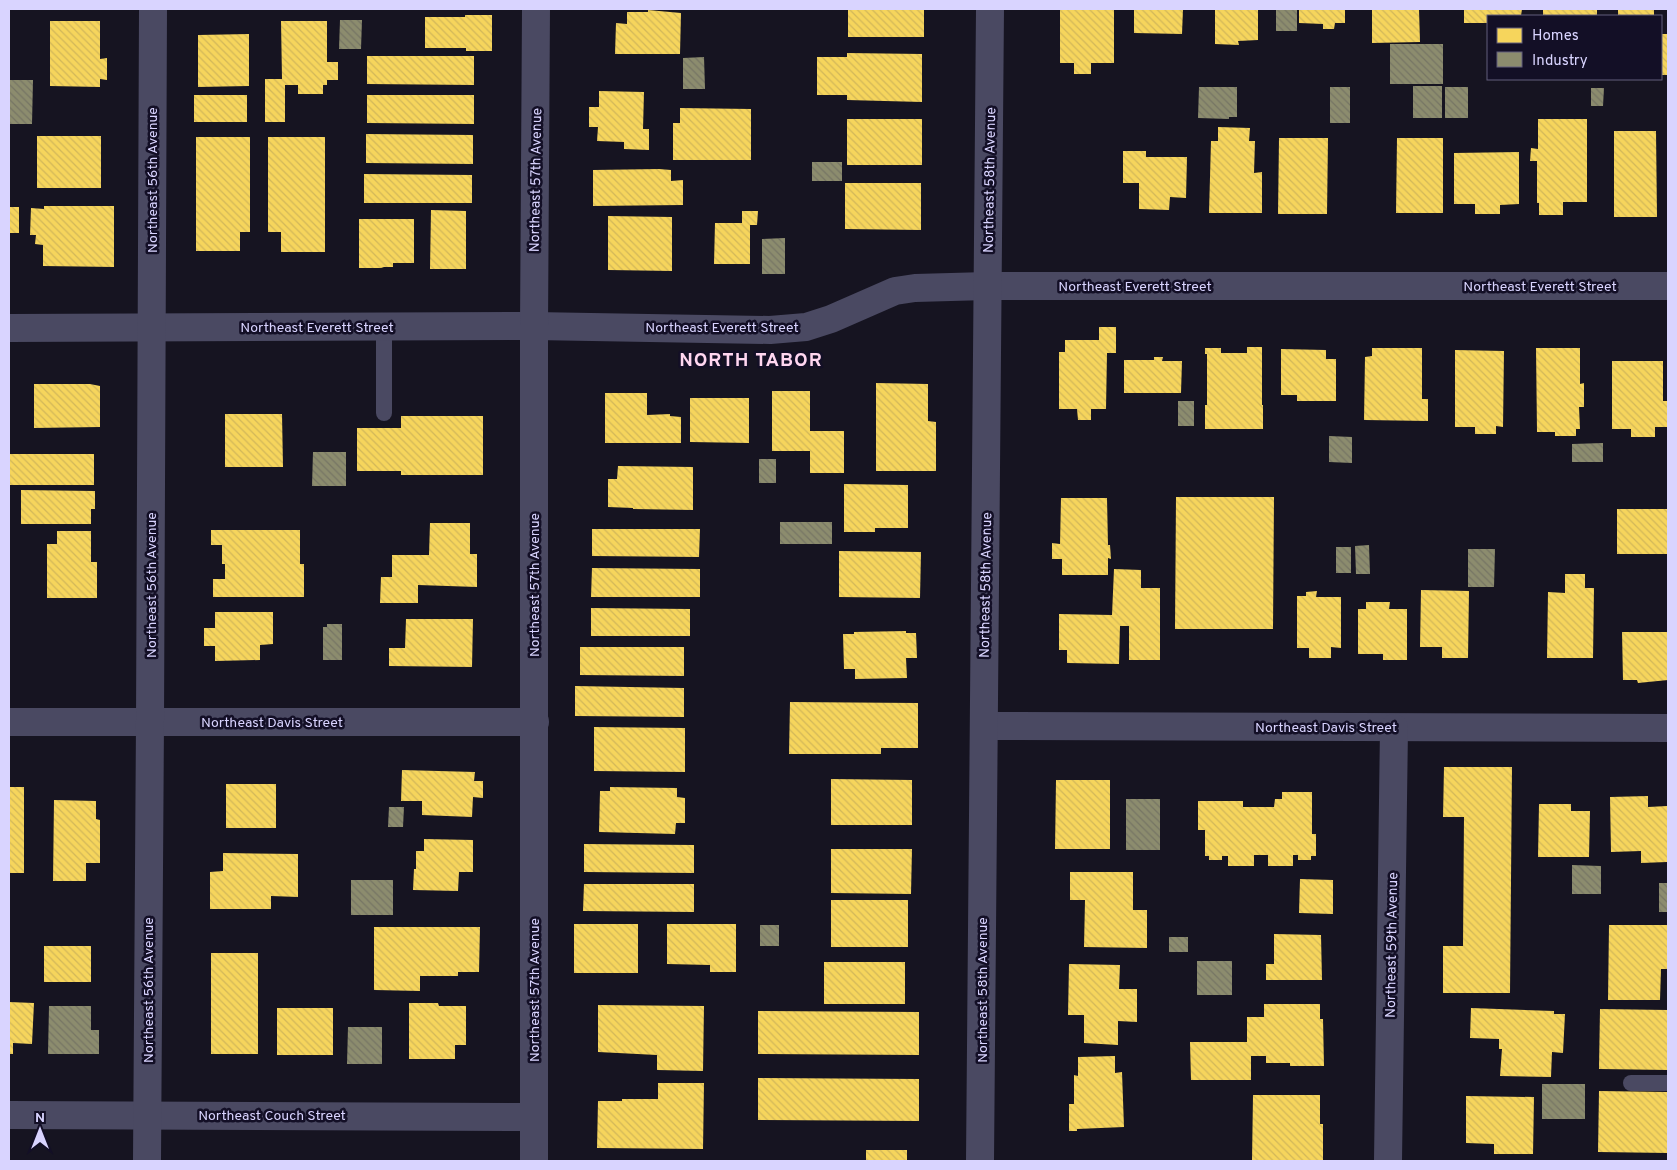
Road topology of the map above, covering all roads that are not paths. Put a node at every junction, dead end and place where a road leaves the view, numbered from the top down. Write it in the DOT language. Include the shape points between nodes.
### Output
graph roads {
  1 [pos="153,9"];
  2 [pos="536,9"];
  3 [pos="990,9"];
  4 [pos="988,286"];
  5 [pos="1668,286"];
  6 [pos="534,326"];
  7 [pos="384,327"];
  8 [pos="9,328"];
  9 [pos="151,328"];
  10 [pos="384,413"];
  11 [pos="9,722"];
  12 [pos="150,722"];
  13 [pos="535,722"];
  14 [pos="984,726"];
  15 [pos="1394,728"];
  16 [pos="1668,728"];
  17 [pos="1630,1083"];
  18 [pos="1668,1083"];
  19 [pos="9,1115"];
  20 [pos="147,1115"];
  21 [pos="534,1117"];
  22 [pos="147,1161"];
  23 [pos="534,1161"];
  24 [pos="980,1161"];
  25 [pos="1388,1161"];
  1 -- 9 [label="street, Northeast 56th Avenue"];
  2 -- 6 [label="street, Northeast 57th Avenue"];
  3 -- 4 [label="street, Northeast 58th Avenue"];
  4 -- 5 [label="street, Northeast Everett Street"];
  4 -- 6 [label="street, Northeast Everett Street" via="895,291 806,327 770,330"];
  4 -- 14 [label="street, Northeast 58th Avenue"];
  6 -- 7 [label="street, Northeast Everett Street"];
  6 -- 13 [label="street, Northeast 57th Avenue"];
  7 -- 9 [label="street, Northeast Everett Street"];
  7 -- 10 [label="lane"];
  8 -- 9 [label="street, Northeast Everett Street"];
  9 -- 12 [label="street, Northeast 56th Avenue"];
  11 -- 12 [label="street, Northeast Davis Street"];
  12 -- 13 [label="street, Northeast Davis Street"];
  12 -- 20 [label="street, Northeast 56th Avenue"];
  13 -- 21 [label="street, Northeast 57th Avenue"];
  14 -- 15 [label="street, Northeast Davis Street"];
  14 -- 24 [label="street, Northeast 58th Avenue"];
  15 -- 16 [label="street, Northeast Davis Street"];
  15 -- 25 [label="street, Northeast 59th Avenue"];
  17 -- 18 [label="lane"];
  19 -- 20 [label="street, Northeast Couch Street"];
  20 -- 21 [label="street, Northeast Couch Street"];
  20 -- 22 [label="street, Northeast 56th Avenue"];
  21 -- 23 [label="street, Northeast 57th Avenue"];
}
